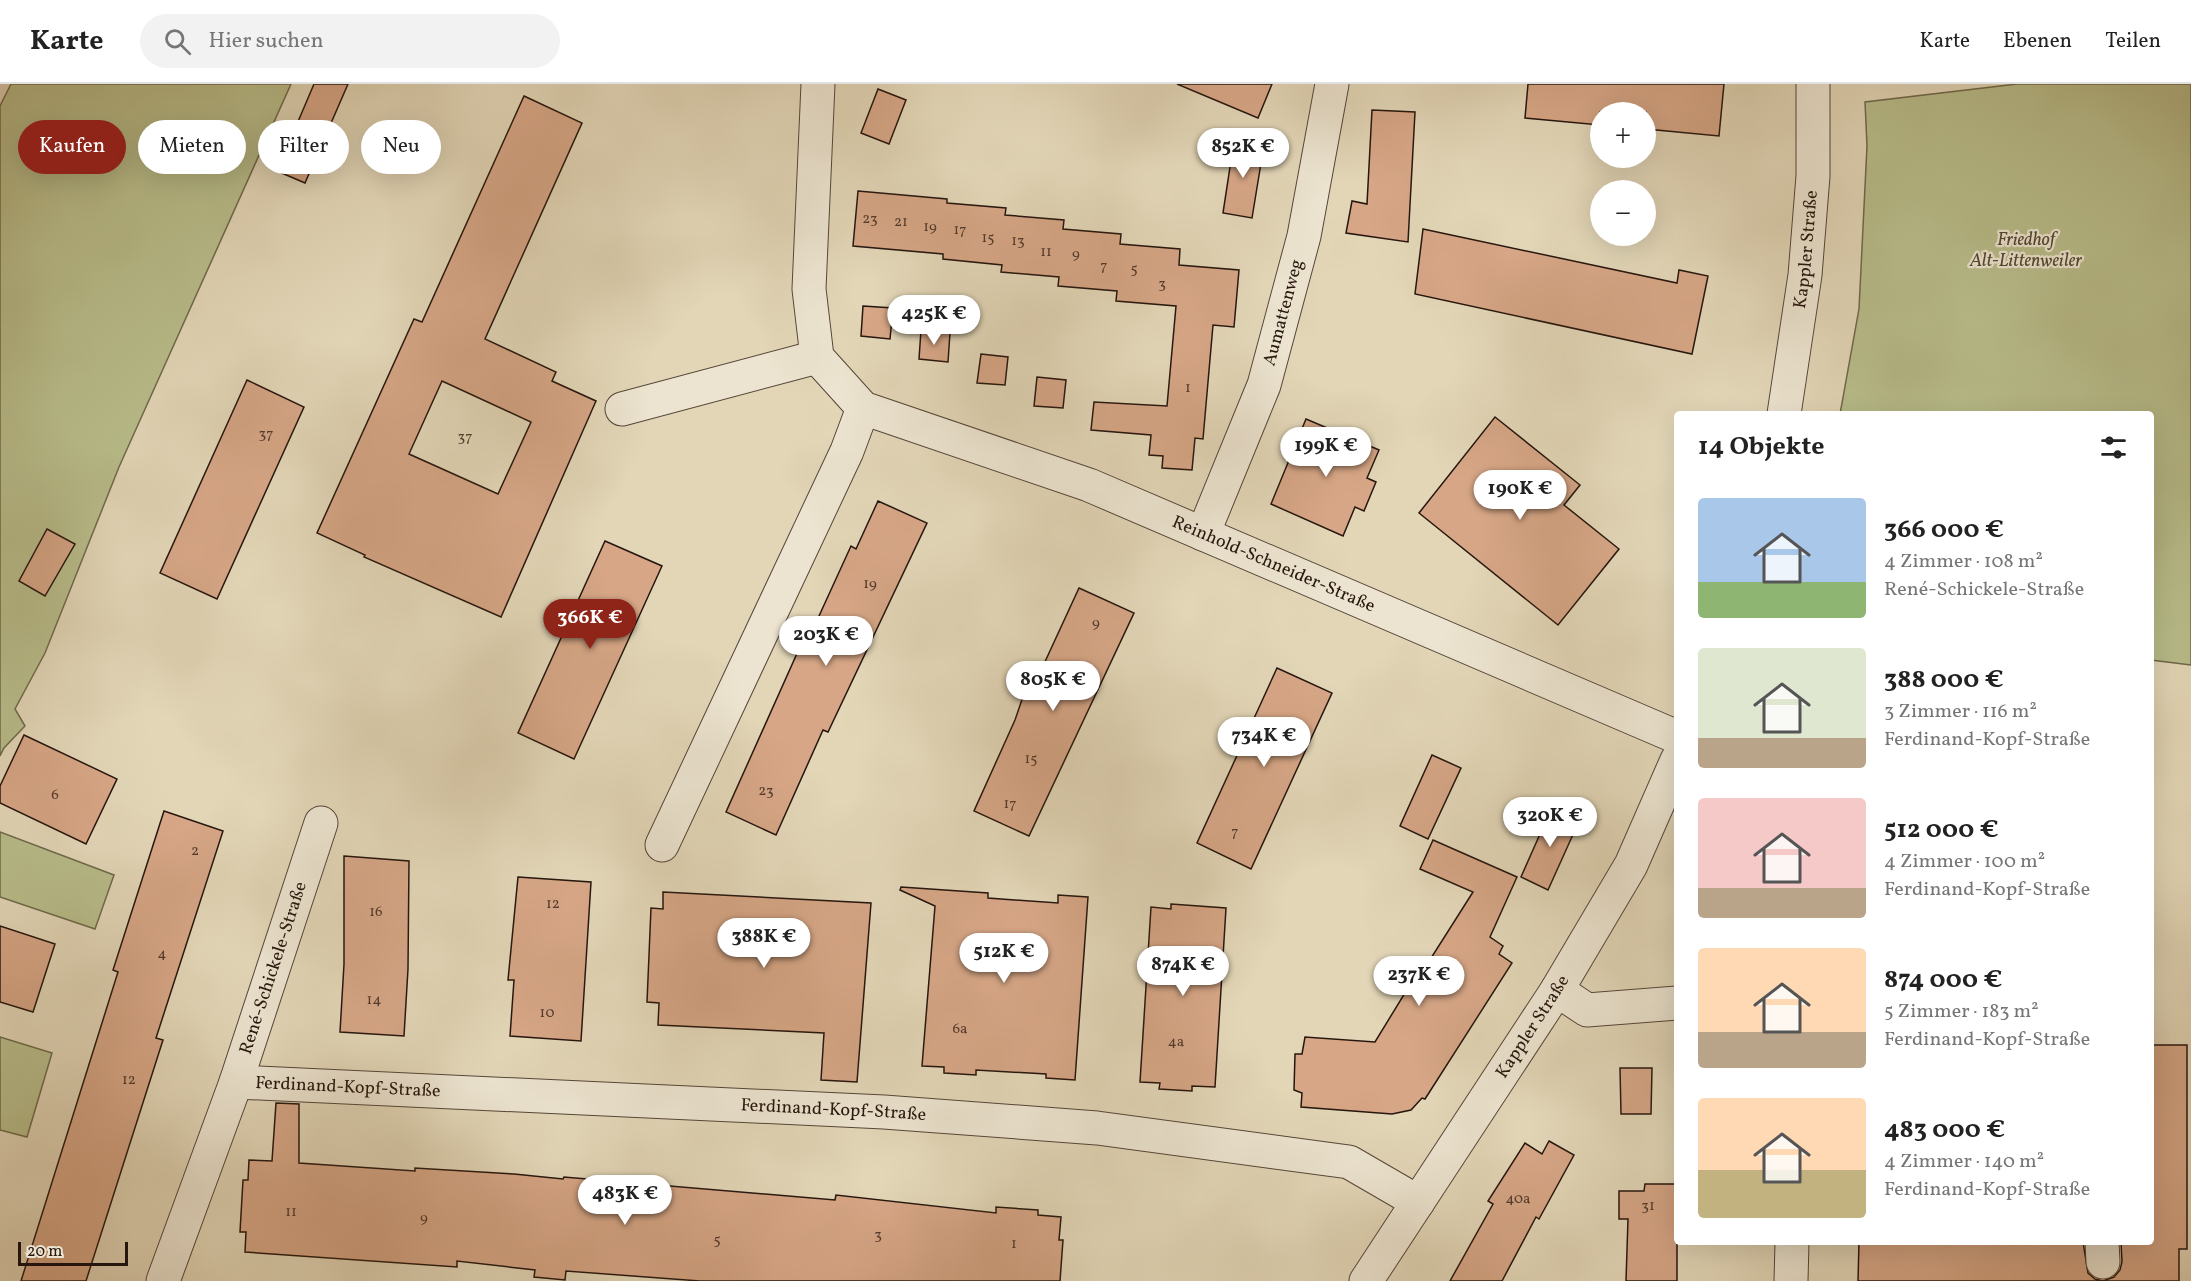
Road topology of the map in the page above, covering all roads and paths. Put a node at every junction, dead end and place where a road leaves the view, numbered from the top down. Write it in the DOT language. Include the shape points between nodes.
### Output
graph roads {
  1 [pos="818,84"];
  2 [pos="1332,84"];
  3 [pos="1813,84"];
  4 [pos="817,357"];
  5 [pos="863,408"];
  6 [pos="622,409"];
  7 [pos="1784,411"];
  8 [pos="1203,534"];
  9 [pos="1674,736"];
  10 [pos="1674,767"];
  11 [pos="321,823"];
  12 [pos="662,845"];
  13 [pos="1557,990"];
  14 [pos="1674,1003"];
  15 [pos="236,1082"];
  16 [pos="1418,1202"];
  17 [pos="1792,1245"];
  18 [pos="163,1281"];
  19 [pos="1366,1281"];
  20 [pos="1791,1281"];
  1 -- 4 [label="street" via="809,289"];
  2 -- 8 [label="street, Aumattenweg" via="1304,236 1264,385"];
  3 -- 7 [label="street, Kappler Straße" via="1813,176 1805,274"];
  4 -- 5 [label="street, Reinhold-Schneider-Straße"];
  4 -- 6 [label="street"];
  5 -- 8 [label="street, Reinhold-Schneider-Straße" via="1089,485"];
  5 -- 12 [label="street" via="847,451"];
  8 -- 9 [label="street, Reinhold-Schneider-Straße"];
  10 -- 13 [label="street, Kappler Straße" via="1631,866"];
  11 -- 15 [label="street, René-Schickele-Straße"];
  13 -- 14 [label="street" via="1587,1010"];
  13 -- 16 [label="street, Kappler Straße"];
  15 -- 16 [label="street, Ferdinand-Kopf-Straße" via="884,1112 1096,1128 1349,1162"];
  15 -- 18 [label="street, René-Schickele-Straße"];
  16 -- 19 [label="street, Kappler Straße"];
  17 -- 20 [label="street"];
}
